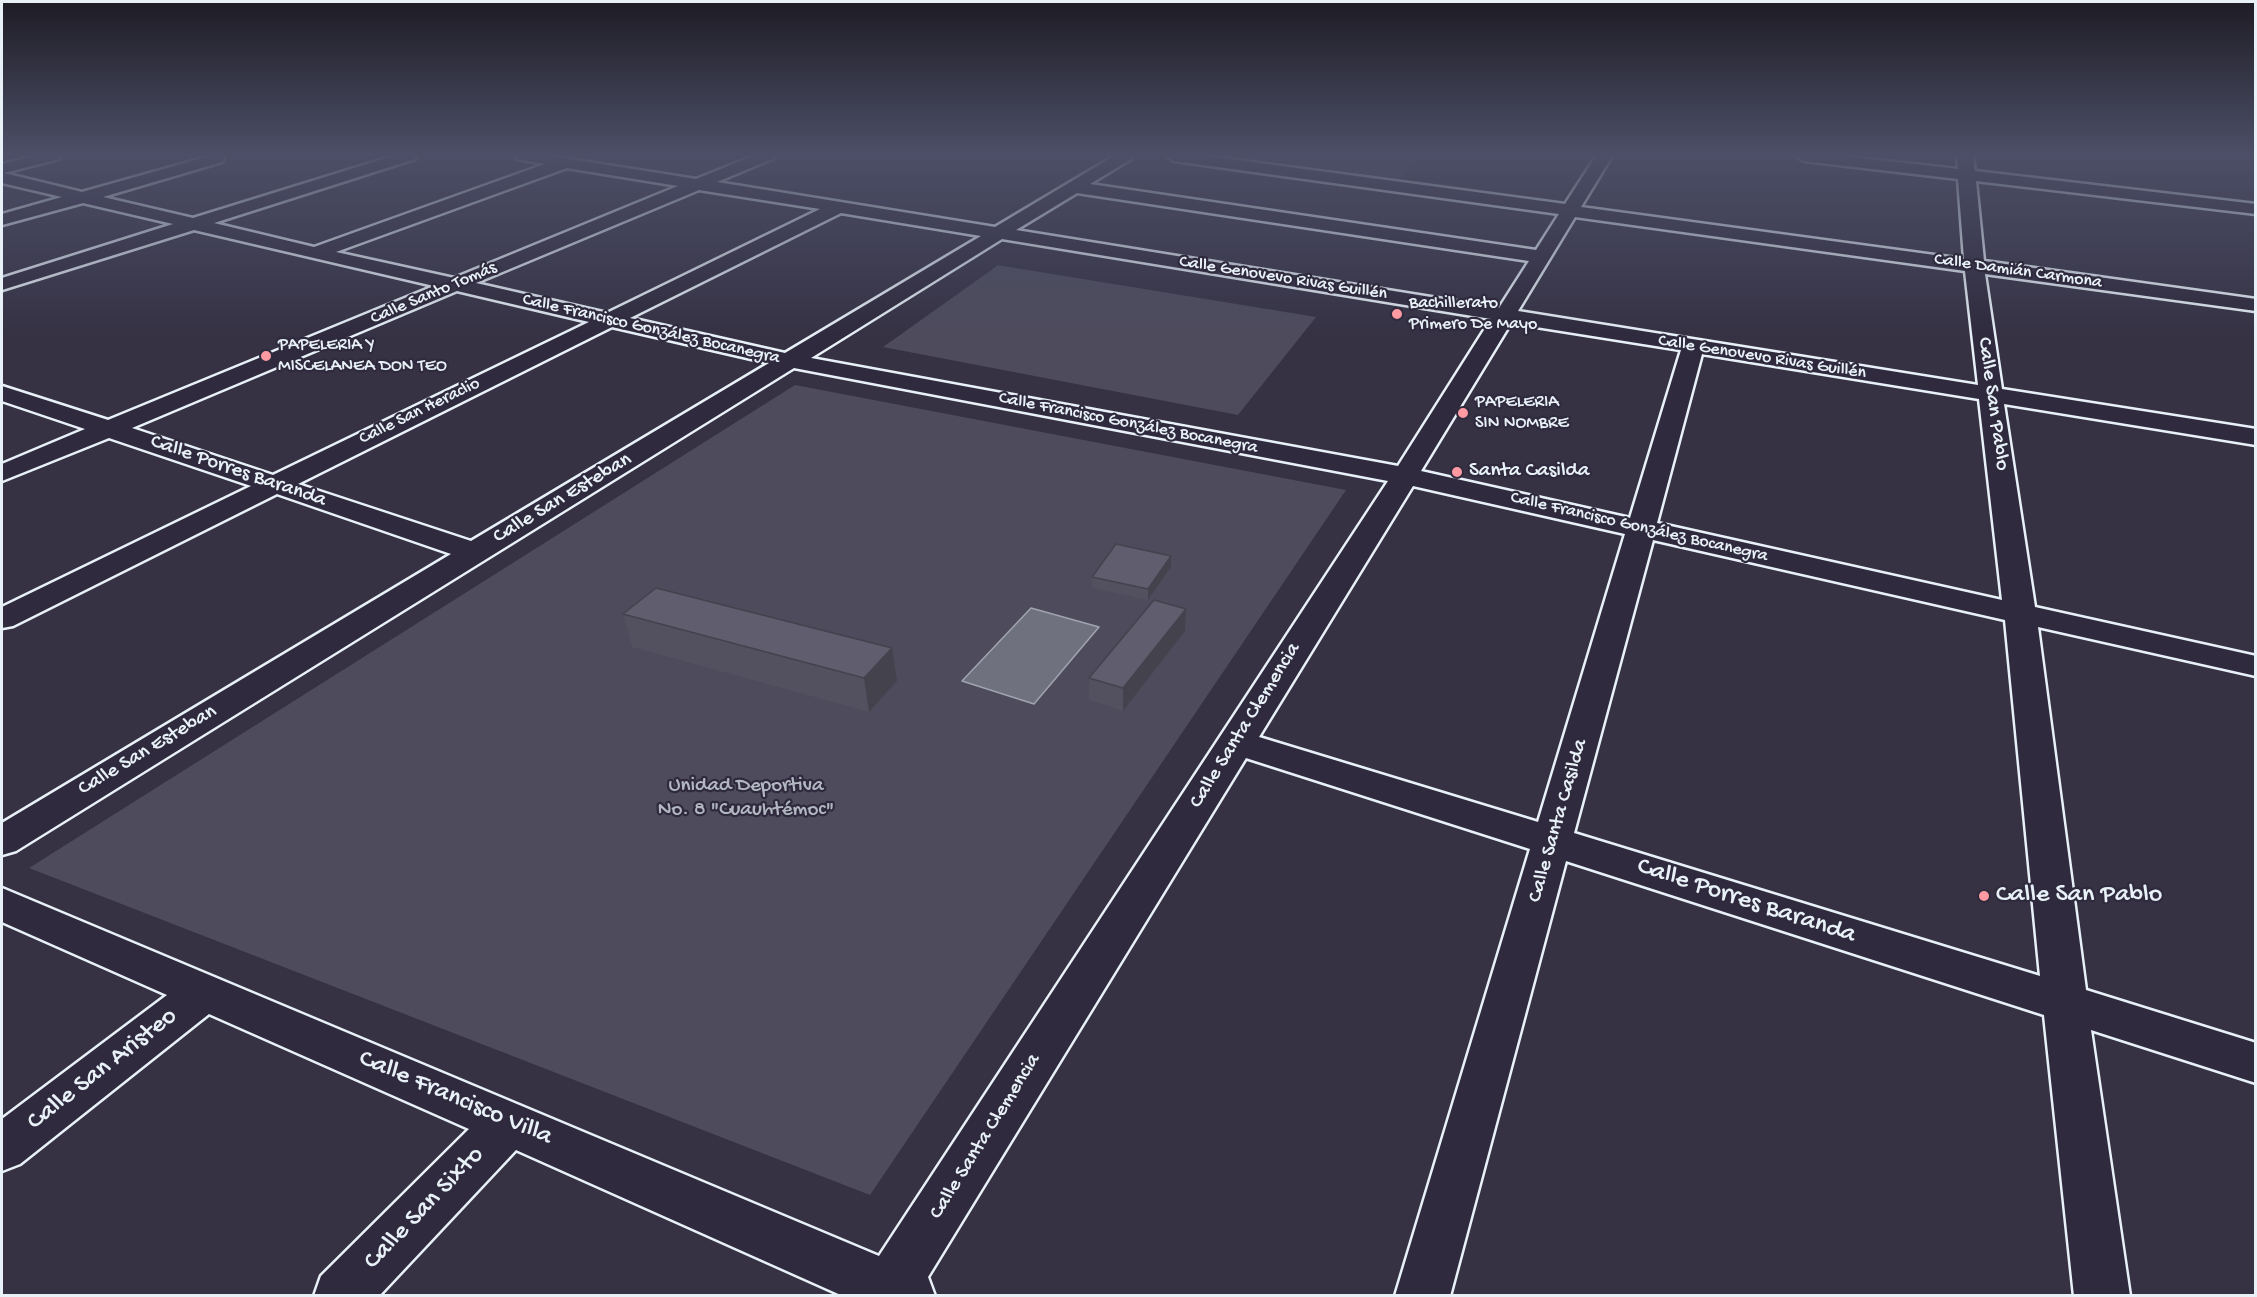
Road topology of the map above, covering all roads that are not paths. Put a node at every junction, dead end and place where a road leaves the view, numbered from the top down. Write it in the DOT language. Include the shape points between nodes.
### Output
graph roads {
  1 [pos="161,217"];
  2 [pos="215,217"];
  3 [pos="417,217"];
  4 [pos="619,217"];
  5 [pos="820,217"];
  6 [pos="900,217"];
  7 [pos="1024,217"];
  8 [pos="1270,217"];
  9 [pos="1567,217"];
  10 [pos="1618,217"];
  11 [pos="1971,217"];
  12 [pos="191,224"];
  13 [pos="999,232"];
  14 [pos="315,253"];
  15 [pos="1541,257"];
  16 [pos="1974,266"];
  17 [pos="2,284"];
  18 [pos="455,285"];
  19 [pos="2256,305"];
  20 [pos="1504,315"];
  21 [pos="608,321"];
  22 [pos="1693,347"];
  23 [pos="791,361"];
  24 [pos="2,393"];
  25 [pos="1990,396"];
  26 [pos="108,429"];
  27 [pos="2256,437"];
  28 [pos="2,473"];
  29 [pos="1405,476"];
  30 [pos="272,484"];
  31 [pos="1643,529"];
  32 [pos="475,552"];
  33 [pos="2020,614"];
  34 [pos="2,619"];
  35 [pos="2256,666"];
  36 [pos="1236,742"];
  37 [pos="2,841"];
  38 [pos="1553,841"];
  39 [pos="2,904"];
  40 [pos="204,992"];
  41 [pos="2065,1004"];
  42 [pos="2256,1063"];
  43 [pos="509,1123"];
  44 [pos="2,1148"];
  45 [pos="894,1293"];
  46 [pos="341,1296"];
  47 [pos="1422,1296"];
  48 [pos="2102,1296"];
  1 -- 12 [label="street, Calle Francisco González Bocanegra"];
  2 -- 12 [label="street"];
  3 -- 14 [label="street"];
  4 -- 18 [label="street, Calle Santo Tomás"];
  5 -- 21 [label="street, Calle San Heraclio"];
  6 -- 13 [label="street, Calle Genovevo Rivas Guillén"];
  7 -- 13 [label="street, Calle San Esteban"];
  8 -- 15 [label="street"];
  9 -- 15 [label="street, Calle Santa Clemencia"];
  10 -- 16 [label="street, Calle Damián Carmona"];
  11 -- 16 [label="street, Calle San Pablo"];
  12 -- 14 [label="street, Calle Francisco González Bocanegra"];
  12 -- 17 [label="street"];
  13 -- 20 [label="street, Calle Genovevo Rivas Guillén"];
  13 -- 23 [label="street, Calle San Esteban"];
  14 -- 18 [label="street, Calle Francisco González Bocanegra"];
  15 -- 20 [label="street, Calle Santa Clemencia"];
  16 -- 19 [label="street, Calle Damián Carmona"];
  16 -- 25 [label="street, Calle San Pablo"];
  18 -- 21 [label="street, Calle Francisco González Bocanegra"];
  18 -- 26 [label="street, Calle Santo Tomás"];
  20 -- 22 [label="street, Calle Genovevo Rivas Guillén"];
  20 -- 29 [label="street, Calle Santa Clemencia"];
  21 -- 23 [label="street, Calle Francisco González Bocanegra"];
  21 -- 30 [label="street, Calle San Heraclio"];
  22 -- 25 [label="street, Calle Genovevo Rivas Guillén"];
  22 -- 31 [label="street, Calle Santa Casilda"];
  23 -- 29 [label="street, Calle Francisco González Bocanegra"];
  23 -- 32 [label="street, Calle San Esteban"];
  24 -- 26 [label="street, Calle Porres Baranda"];
  25 -- 27 [label="street, Calle Genovevo Rivas Guillén"];
  25 -- 33 [label="street, Calle San Pablo"];
  26 -- 28 [label="street, Calle Santo Tomás"];
  26 -- 30 [label="street, Calle Porres Baranda"];
  29 -- 31 [label="street, Calle Francisco González Bocanegra"];
  29 -- 36 [label="street, Calle Santa Clemencia"];
  30 -- 32 [label="street, Calle Porres Baranda"];
  30 -- 34 [label="street, Calle San Heraclio"];
  31 -- 33 [label="street, Calle Francisco González Bocanegra"];
  31 -- 38 [label="street, Calle Santa Casilda"];
  32 -- 37 [label="street, Calle San Esteban"];
  33 -- 35 [label="street, Calle Francisco González Bocanegra"];
  33 -- 41 [label="street, Calle San Pablo"];
  36 -- 38 [label="street, Calle Porres Baranda"];
  36 -- 45 [label="street, Calle Santa Clemencia"];
  38 -- 41 [label="street, Calle Porres Baranda"];
  38 -- 47 [label="street, Calle Santa Casilda"];
  39 -- 40 [label="street, Calle Francisco Villa"];
  40 -- 43 [label="street, Calle Francisco Villa"];
  40 -- 44 [label="street, Calle San Aristeo"];
  41 -- 42 [label="street, Calle Porres Baranda"];
  41 -- 48 [label="street, Calle San Pablo"];
  43 -- 45 [label="street, Calle Francisco Villa"];
  43 -- 46 [label="street, Calle San Sixto"];
}
